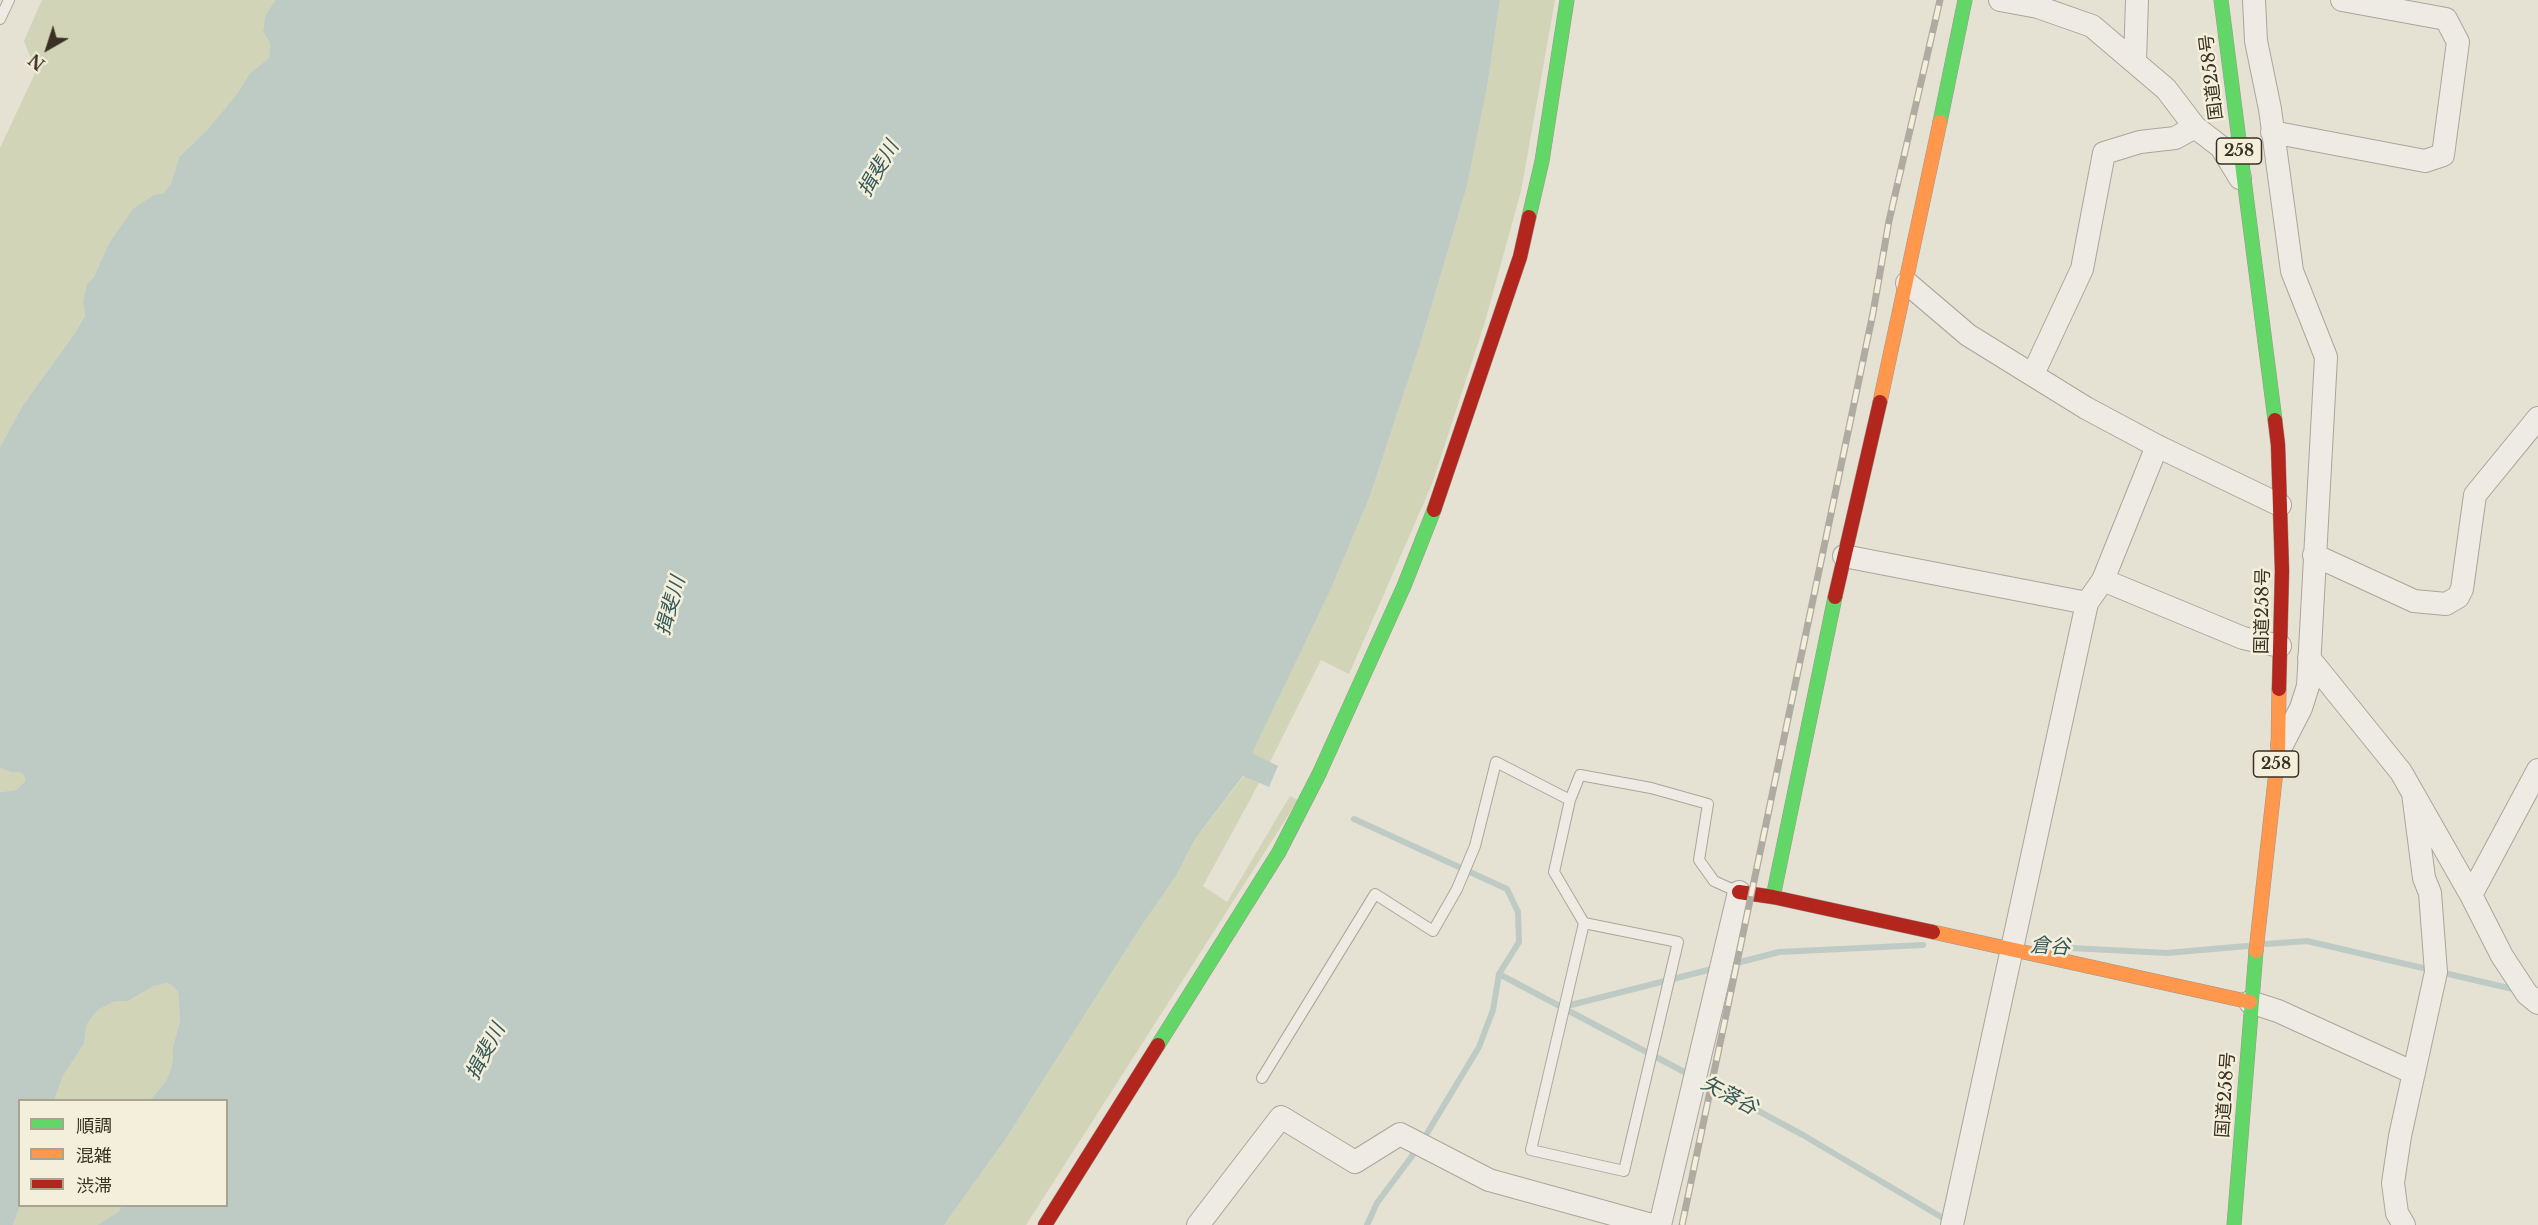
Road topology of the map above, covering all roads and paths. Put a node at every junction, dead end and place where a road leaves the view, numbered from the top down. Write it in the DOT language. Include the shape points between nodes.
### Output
graph roads {
  1 [pos="9,0"];
  2 [pos="1567,0"];
  3 [pos="1965,0"];
  4 [pos="2000,0"];
  5 [pos="2137,0"];
  6 [pos="2221,0"];
  7 [pos="2254,0"];
  8 [pos="2342,0"];
  9 [pos="0,19"];
  10 [pos="2135,62"];
  11 [pos="2195,128"];
  12 [pos="2272,132"];
  13 [pos="2243,181"];
  14 [pos="1907,283"];
  15 [pos="2033,374"];
  16 [pos="2538,418"];
  17 [pos="2157,446"];
  18 [pos="2280,505"];
  19 [pos="2314,555"];
  20 [pos="1844,556"];
  21 [pos="2103,580"];
  22 [pos="2087,603"];
  23 [pos="2280,646"];
  24 [pos="2309,658"];
  25 [pos="2278,753"];
  26 [pos="2538,770"];
  27 [pos="2413,793"];
  28 [pos="1570,800"];
  29 [pos="1739,892"];
  30 [pos="2472,896"];
  31 [pos="1773,897"];
  32 [pos="1584,923"];
  33 [pos="2012,950"];
  34 [pos="2250,1002"];
  35 [pos="2538,1003"];
  36 [pos="2414,1073"];
  37 [pos="1262,1078"];
  38 [pos="1045,1225"];
  39 [pos="1198,1225"];
  40 [pos="1652,1225"];
  41 [pos="1660,1225"];
  42 [pos="1952,1225"];
  43 [pos="2234,1225"];
  44 [pos="2404,1225"];
  1 -- 9 [label="lane"];
  2 -- 38 [label="main road" via="1542,162 1520,257 1445,483 1404,586 1319,774 1279,852"];
  3 -- 14 [label="main road"];
  4 -- 10 [label="street" via="2038,7 2092,26"];
  5 -- 10 [label="street"];
  6 -- 13 [label="main road, 国道258号 / 258"];
  7 -- 12 [label="street" via="2256,41"];
  8 -- 12 [label="street" via="2446,19 2458,42 2443,155 2425,161"];
  10 -- 11 [label="street" via="2166,89"];
  11 -- 13 [label="street" via="2221,147"];
  11 -- 15 [label="street" via="2175,138 2140,142 2104,153 2082,269"];
  12 -- 19 [label="street" via="2292,271 2326,357"];
  13 -- 18 [label="main road, 国道258号 / 258" via="2277,445"];
  14 -- 15 [label="street" via="1968,335"];
  14 -- 20 [label="main road"];
  15 -- 17 [label="street"];
  16 -- 19 [label="street" via="2475,495 2463,589 2458,597 2446,604 2414,601"];
  17 -- 18 [label="street"];
  17 -- 21 [label="street"];
  18 -- 23 [label="main road, 国道258号 / 258"];
  19 -- 24 [label="street"];
  20 -- 22 [label="street"];
  20 -- 31 [label="main road"];
  21 -- 22 [label="street"];
  21 -- 23 [label="street" via="2242,638"];
  22 -- 33 [label="street"];
  23 -- 25 [label="main road, 国道258号 / 258"];
  24 -- 25 [label="street" via="2308,686 2301,708"];
  24 -- 27 [label="street" via="2401,772"];
  25 -- 34 [label="main road, 国道258号 / 258"];
  26 -- 30 [label="street"];
  27 -- 30 [label="street"];
  27 -- 36 [label="street" via="2424,878 2430,893 2436,972"];
  28 -- 29 [label="lane" via="1580,775 1651,788 1708,804 1699,860 1714,881"];
  28 -- 32 [label="lane" via="1554,872"];
  28 -- 37 [label="lane" via="1496,762 1475,846 1433,931 1375,894"];
  29 -- 31 [label="main road"];
  29 -- 41 [label="street"];
  30 -- 35 [label="street" via="2502,956"];
  31 -- 33 [label="main road"];
  32 -- 32 [label="lane" via="1531,1150 1624,1171 1678,942"];
  33 -- 34 [label="main road"];
  33 -- 42 [label="street"];
  34 -- 36 [label="street"];
  34 -- 43 [label="main road, 国道258号 / 258"];
  36 -- 44 [label="street" via="2393,1183 2397,1213"];
  39 -- 40 [label="street" via="1281,1117 1355,1162 1400,1134 1489,1180"];
}
